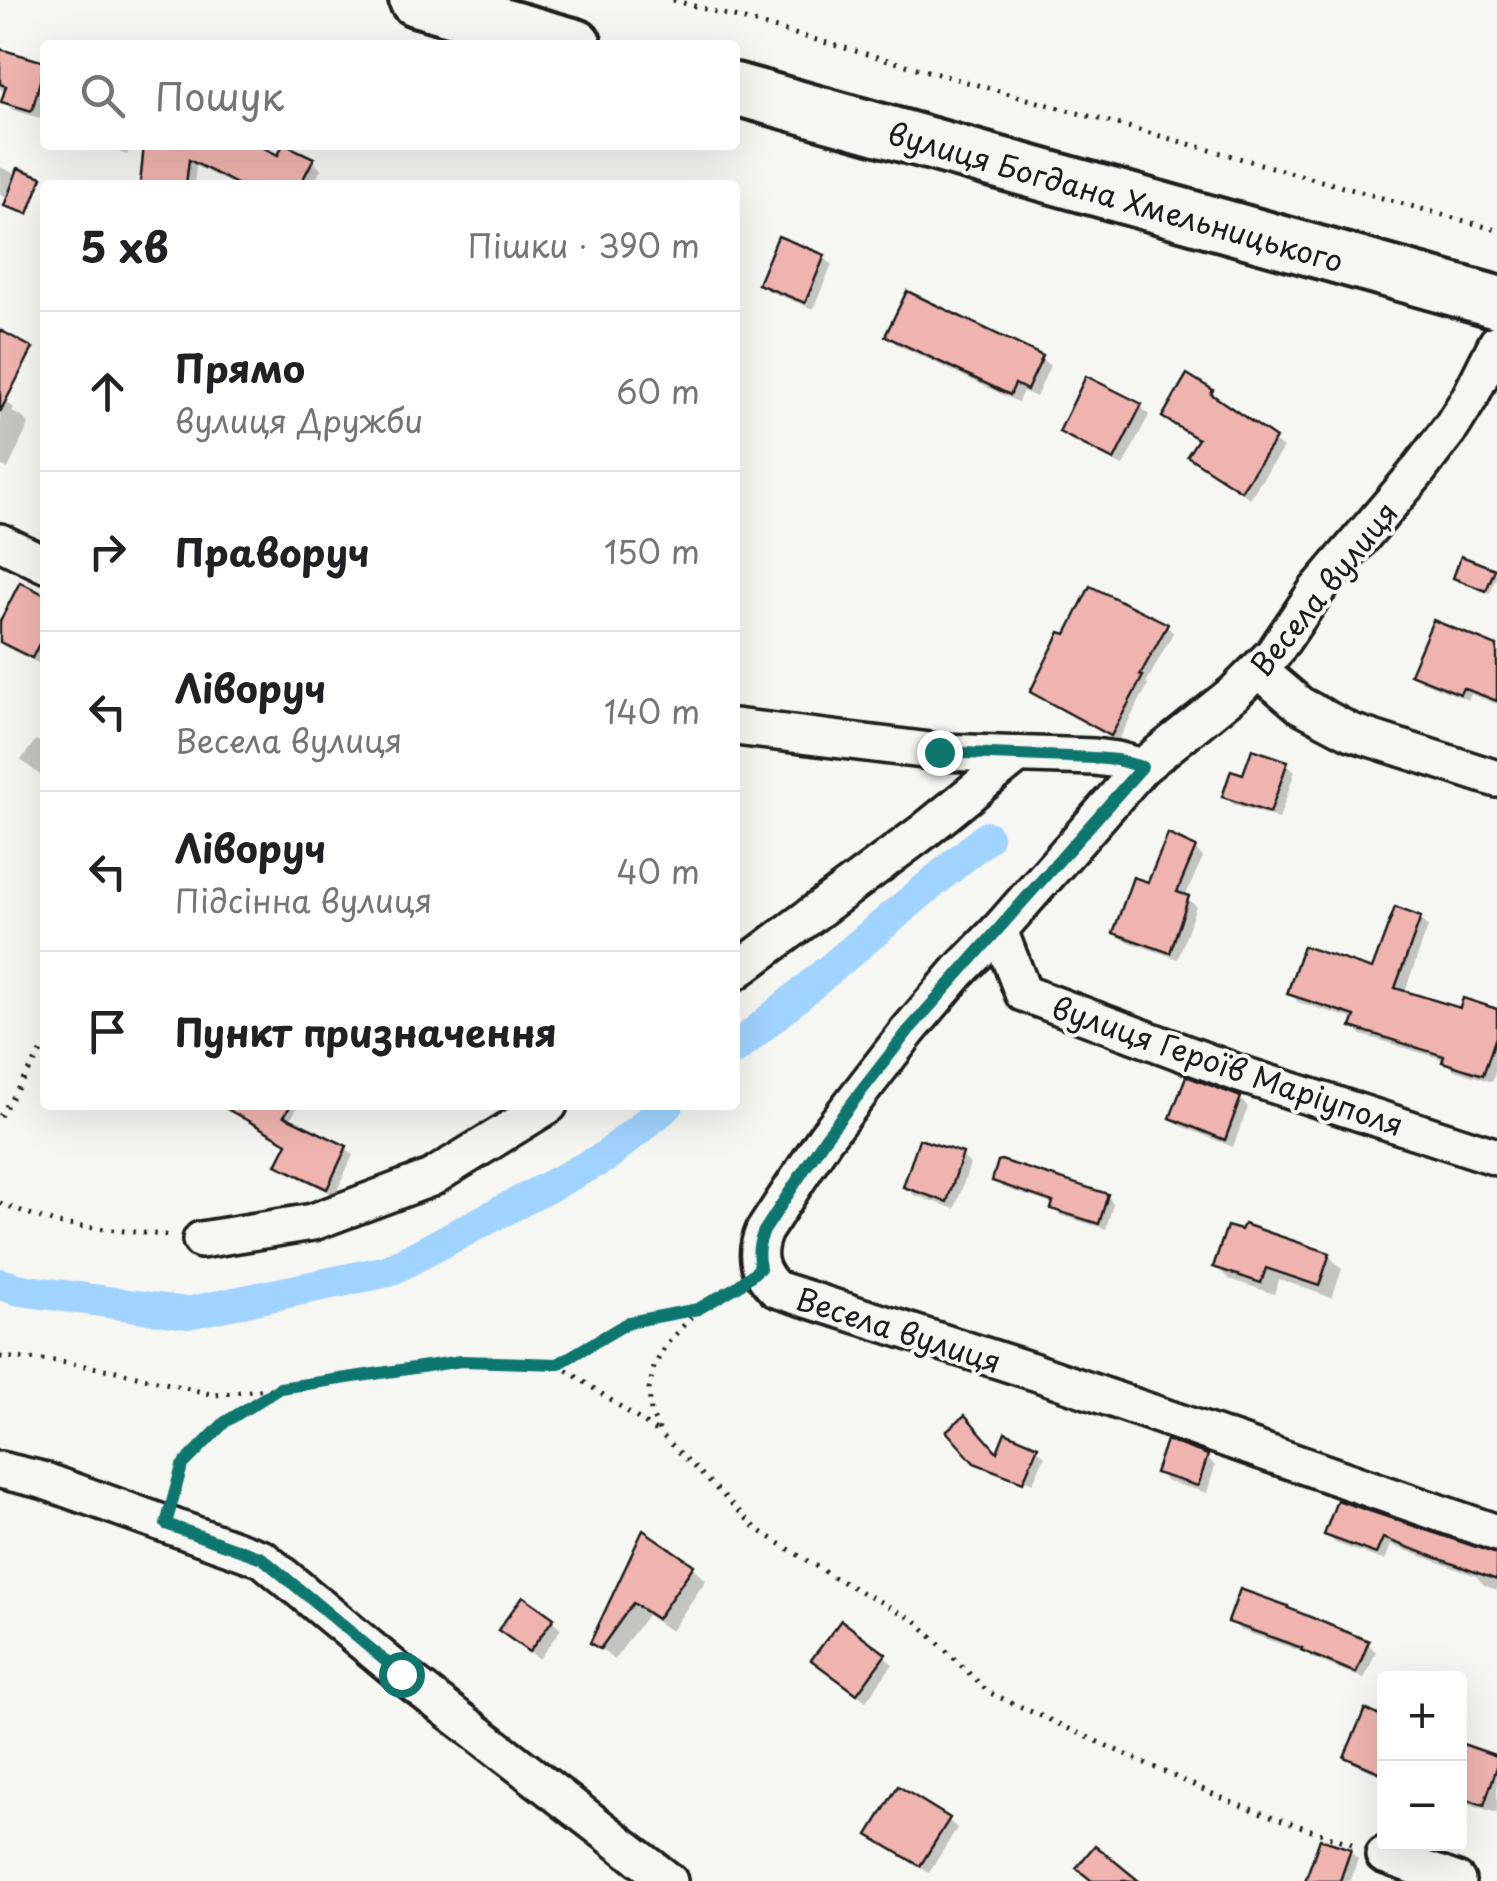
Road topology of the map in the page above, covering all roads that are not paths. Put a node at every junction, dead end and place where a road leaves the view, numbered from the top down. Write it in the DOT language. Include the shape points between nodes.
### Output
graph roads {
  1 [pos="415,0"];
  2 [pos="558,40"];
  3 [pos="740,90"];
  4 [pos="1497,302"];
  5 [pos="1497,343"];
  6 [pos="0,542"];
  7 [pos="40,562"];
  8 [pos="1259,670"];
  9 [pos="740,728"];
  10 [pos="1018,755"];
  11 [pos="1142,767"];
  12 [pos="1497,779"];
  13 [pos="999,930"];
  14 [pos="740,968"];
  15 [pos="541,1110"];
  16 [pos="1497,1157"];
  17 [pos="201,1240"];
  18 [pos="0,1470"];
  19 [pos="1497,1533"];
  20 [pos="1384,1855"];
  21 [pos="670,1881"];
  22 [pos="1457,1881"];
  1 -- 2 [label="main road"];
  3 -- 4 [label="main road, вулиця Богдана Хмельницького"];
  5 -- 8 [label="street, Весела вулиця" via="1452,426"];
  6 -- 7 [label="street"];
  8 -- 11 [label="street, Весела вулиця"];
  8 -- 12 [label="street" via="1300,705 1351,732"];
  9 -- 10 [label="street" via="890,748"];
  10 -- 11 [label="street"];
  10 -- 14 [label="street"];
  11 -- 13 [label="street, Весела вулиця"];
  13 -- 16 [label="street, вулиця Героїв Маріуполя" via="1023,993 1240,1074"];
  13 -- 19 [label="street, Весела вулиця" via="825,1138 758,1243 766,1280 776,1289"];
  15 -- 17 [label="street" via="431,1178 313,1222"];
  18 -- 21 [label="street" via="262,1558"];
  20 -- 22 [label="street"];
}
